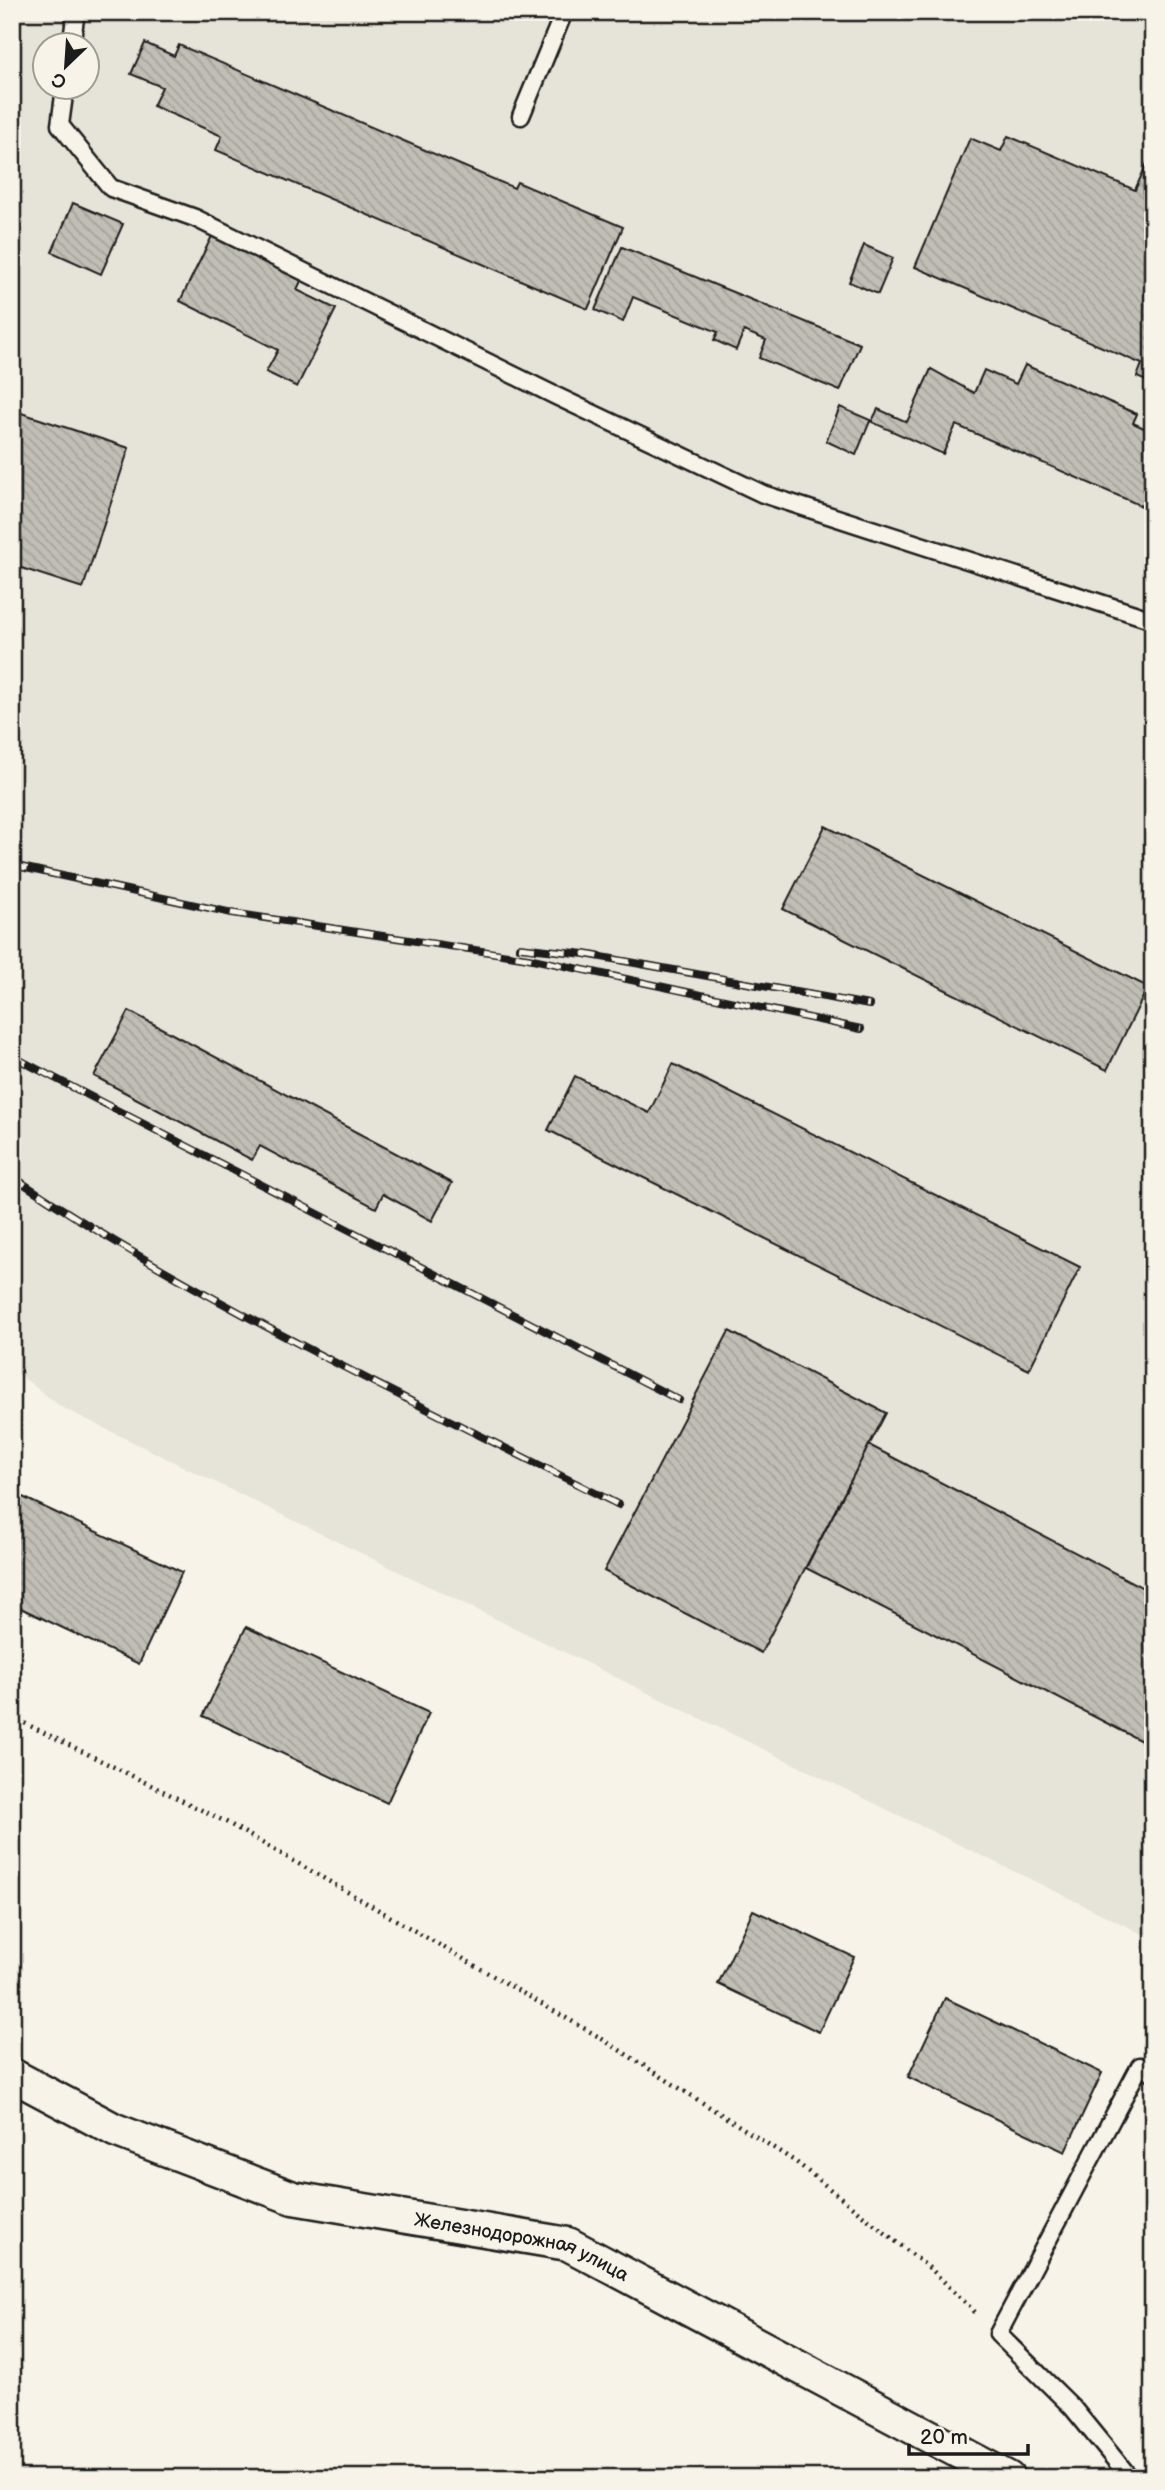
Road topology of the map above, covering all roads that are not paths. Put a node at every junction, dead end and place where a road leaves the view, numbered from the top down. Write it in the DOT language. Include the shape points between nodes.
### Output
graph roads {
  1 [pos="76,12"];
  2 [pos="564,12"];
  3 [pos="73,32"];
  4 [pos="63,102"];
  5 [pos="522,117"];
  6 [pos="1153,620"];
  7 [pos="1153,2073"];
  8 [pos="12,2075"];
  9 [pos="1008,2478"];
  10 [pos="1130,2478"];
  1 -- 3 [label="lane"];
  2 -- 5 [label="lane"];
  4 -- 6 [label="lane" via="60,125 110,188 195,218 764,494"];
  7 -- 10 [label="lane" via="1140,2066 998,2334 1072,2407"];
  8 -- 9 [label="street, Железнодорожная улица" via="115,2130 293,2197 568,2244"];
}
